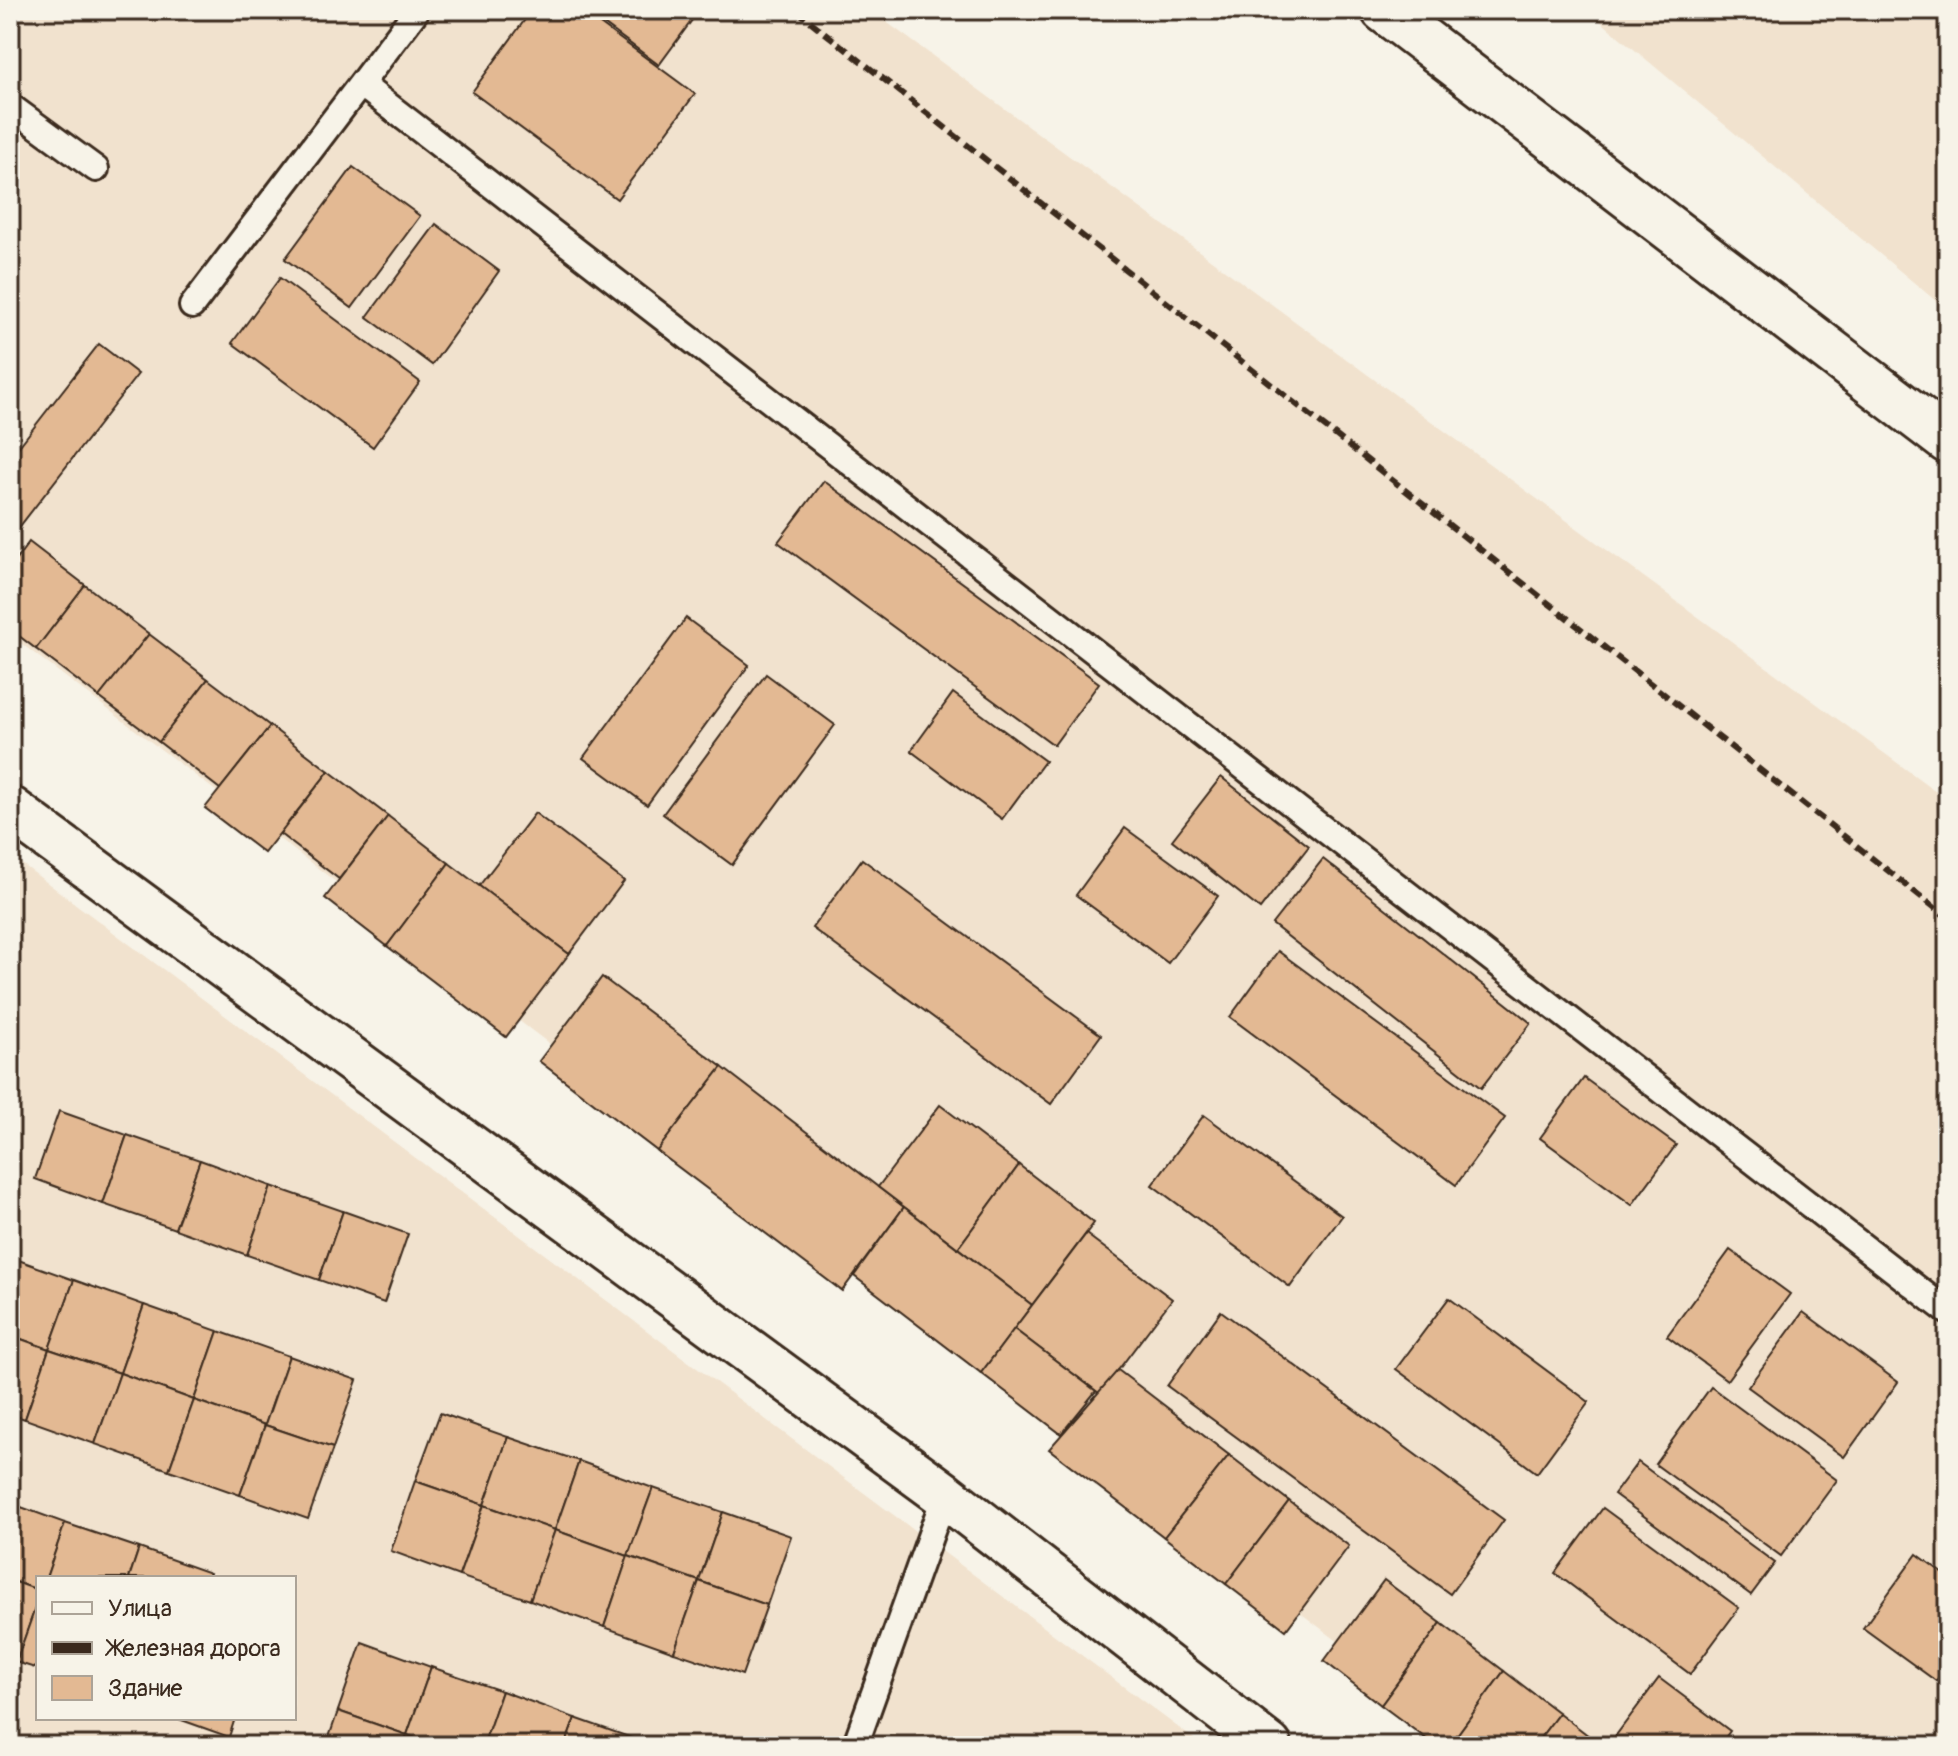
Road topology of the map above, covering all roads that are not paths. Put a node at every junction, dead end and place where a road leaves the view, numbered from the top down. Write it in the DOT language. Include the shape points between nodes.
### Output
graph roads {
  1 [pos="417,10"];
  2 [pos="1384,10"];
  3 [pos="362,85"];
  4 [pos="10,106"];
  5 [pos="96,169"];
  6 [pos="192,306"];
  7 [pos="1948,441"];
  8 [pos="10,809"];
  9 [pos="1948,1312"];
  10 [pos="945,1495"];
  11 [pos="855,1746"];
  12 [pos="1269,1746"];
  1 -- 3 [label="lane"];
  2 -- 7 [label="street"];
  3 -- 6 [label="lane"];
  3 -- 9 [label="lane"];
  4 -- 5 [label="lane"];
  8 -- 10 [label="street"];
  10 -- 11 [label="lane"];
  10 -- 12 [label="street"];
}
